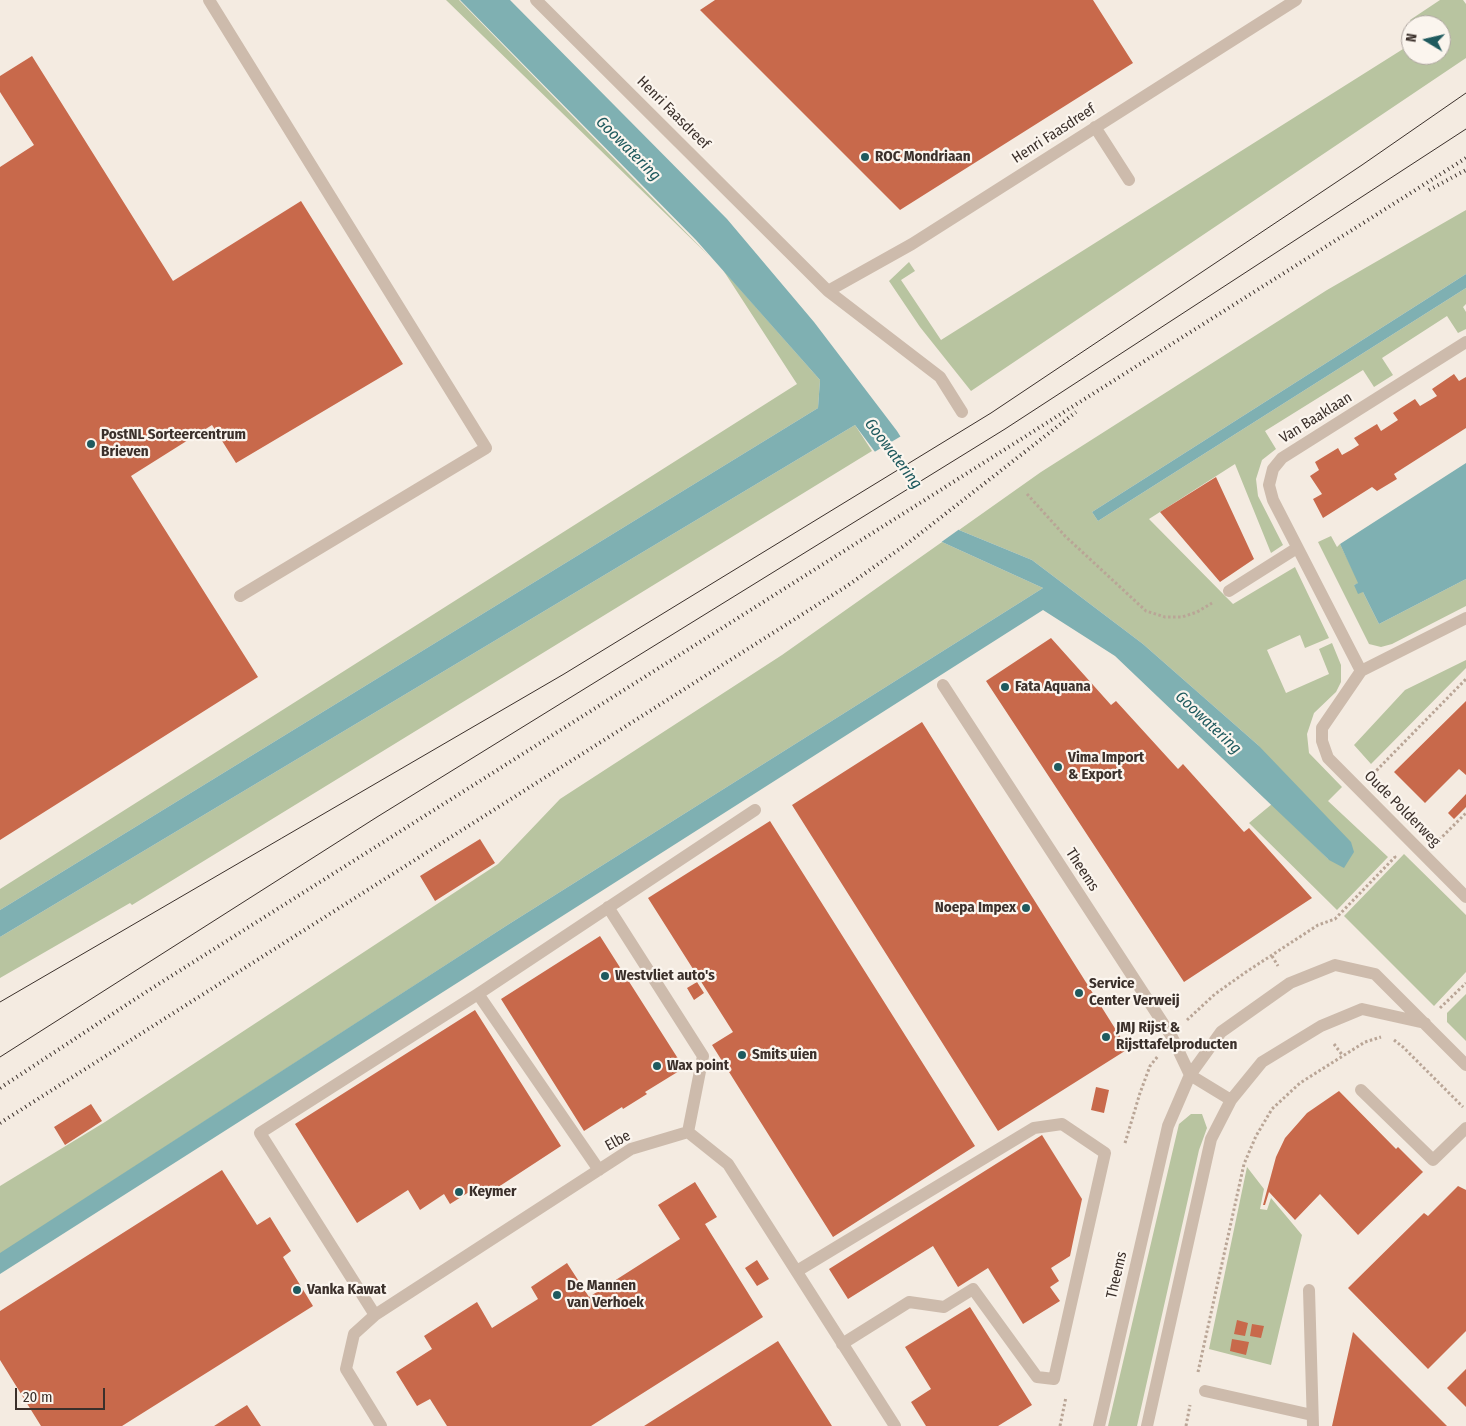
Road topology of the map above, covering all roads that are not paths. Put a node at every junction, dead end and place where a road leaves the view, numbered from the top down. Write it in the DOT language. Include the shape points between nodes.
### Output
graph roads {
  1 [pos="209,0"];
  2 [pos="536,0"];
  3 [pos="1296,0"];
  4 [pos="1095,127"];
  5 [pos="1129,180"];
  6 [pos="828,291"];
  7 [pos="1466,342"];
  8 [pos="962,412"];
  9 [pos="1297,548"];
  10 [pos="1229,591"];
  11 [pos="240,596"];
  12 [pos="1466,618"];
  13 [pos="1360,670"];
  14 [pos="943,685"];
  15 [pos="755,810"];
  16 [pos="1466,897"];
  17 [pos="608,907"];
  18 [pos="478,994"];
  19 [pos="1425,1023"];
  20 [pos="1466,1065"];
  21 [pos="1190,1075"];
  22 [pos="1362,1090"];
  23 [pos="1231,1100"];
  24 [pos="1466,1128"];
  25 [pos="688,1132"];
  26 [pos="599,1170"];
  27 [pos="797,1271"];
  28 [pos="1309,1290"];
  29 [pos="375,1315"];
  30 [pos="842,1344"];
  31 [pos="1205,1391"];
  32 [pos="1313,1421"];
  33 [pos="381,1426"];
  34 [pos="895,1426"];
  35 [pos="1100,1426"];
  36 [pos="1148,1426"];
  1 -- 11 [label="street" via="486,448"];
  2 -- 6 [label="street, Henri Faasdreef"];
  3 -- 4 [label="street, Henri Faasdreef"];
  4 -- 5 [label="street"];
  4 -- 6 [label="street, Henri Faasdreef" via="912,244"];
  6 -- 8 [label="street, Henri Faasdreef" via="940,377"];
  7 -- 9 [label="street, Van Baaklaan" via="1282,458 1273,469 1269,485"];
  9 -- 10 [label="street"];
  9 -- 13 [label="street, Van Baaklaan"];
  12 -- 13 [label="street"];
  13 -- 16 [label="street, Oude Polderweg" via="1322,728 1322,741 1328,758"];
  14 -- 21 [label="street, Theems" via="1172,1037"];
  15 -- 17 [label="street"];
  17 -- 18 [label="street"];
  17 -- 25 [label="street" via="703,1056"];
  18 -- 26 [label="street"];
  18 -- 29 [label="street" via="260,1133"];
  19 -- 20 [label="street, Theems"];
  19 -- 21 [label="street, Theems" via="1375,974 1335,965 1290,983 1221,1032"];
  19 -- 23 [label="street" via="1362,1009 1321,1026 1262,1062"];
  21 -- 23 [label="street"];
  21 -- 35 [label="street, Theems" via="1168,1126"];
  22 -- 24 [label="street" via="1433,1160"];
  23 -- 36 [label="street" via="1211,1139"];
  25 -- 26 [label="street, Elbe" via="631,1149"];
  25 -- 27 [label="street" via="728,1164"];
  26 -- 29 [label="street, Elbe"];
  27 -- 30 [label="street"];
  27 -- 30 [label="street" via="1034,1128 1062,1124 1105,1153 1054,1378 1036,1377 973,1289 944,1307 909,1302"];
  28 -- 32 [label="street"];
  29 -- 33 [label="street, Elbe" via="354,1334 346,1369"];
  30 -- 34 [label="street"];
  31 -- 32 [label="street"];
}
